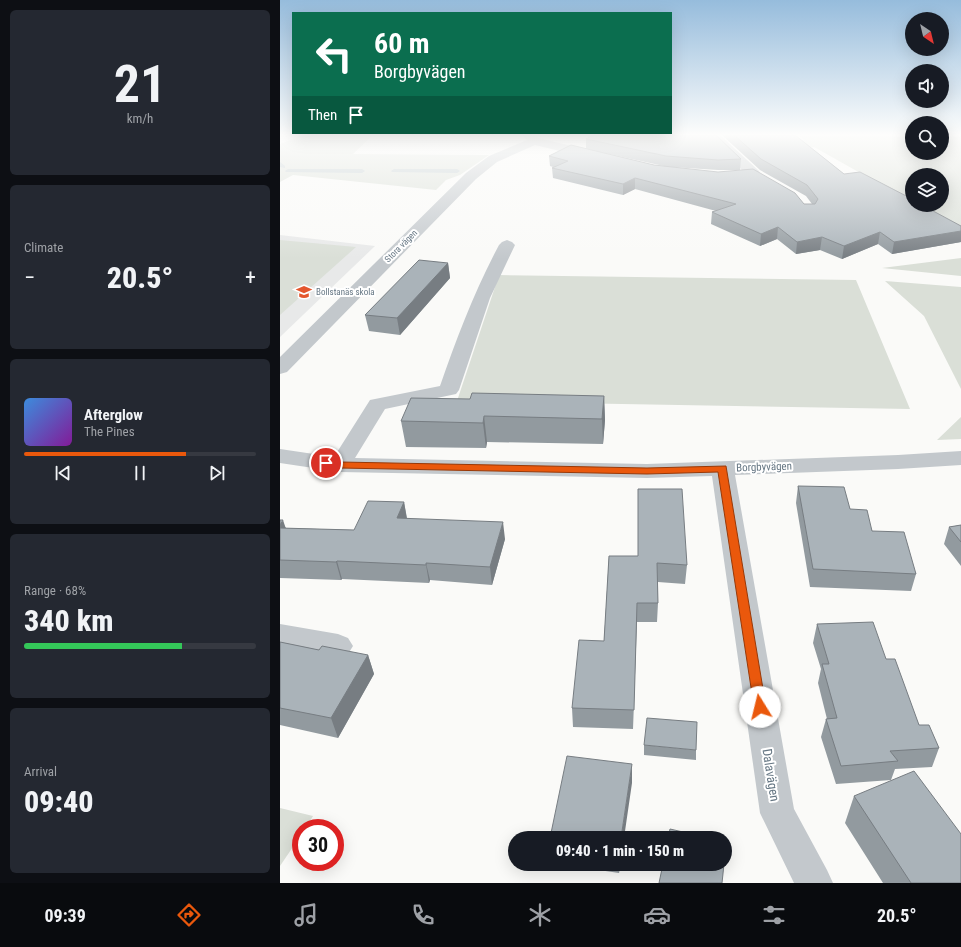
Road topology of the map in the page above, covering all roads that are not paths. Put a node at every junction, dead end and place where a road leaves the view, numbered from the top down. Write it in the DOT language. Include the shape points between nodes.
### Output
graph roads {
  1 [pos="471,176"];
  2 [pos="758,176"];
  3 [pos="767,181"];
  4 [pos="419,210"];
  5 [pos="436,211"];
  6 [pos="507,245"];
  7 [pos="280,368"];
  8 [pos="280,456"];
  9 [pos="961,458"];
  10 [pos="340,465"];
  11 [pos="722,468"];
  12 [pos="280,636"];
  13 [pos="338,646"];
  14 [pos="814,883"];
  1 -- 5 [label="street, Stora vägen"];
  2 -- 3 [label="street"];
  4 -- 5 [label="street"];
  5 -- 7 [label="street, Stora vägen"];
  6 -- 10 [label="street" via="491,272 449,390 378,404"];
  8 -- 10 [label="street, Borgbyvägen"];
  9 -- 11 [label="street, Borgbyvägen"];
  10 -- 11 [label="street, Borgbyvägen" via="647,471"];
  11 -- 14 [label="street, Dalavägen" via="777,813"];
  12 -- 13 [label="street"];
}
